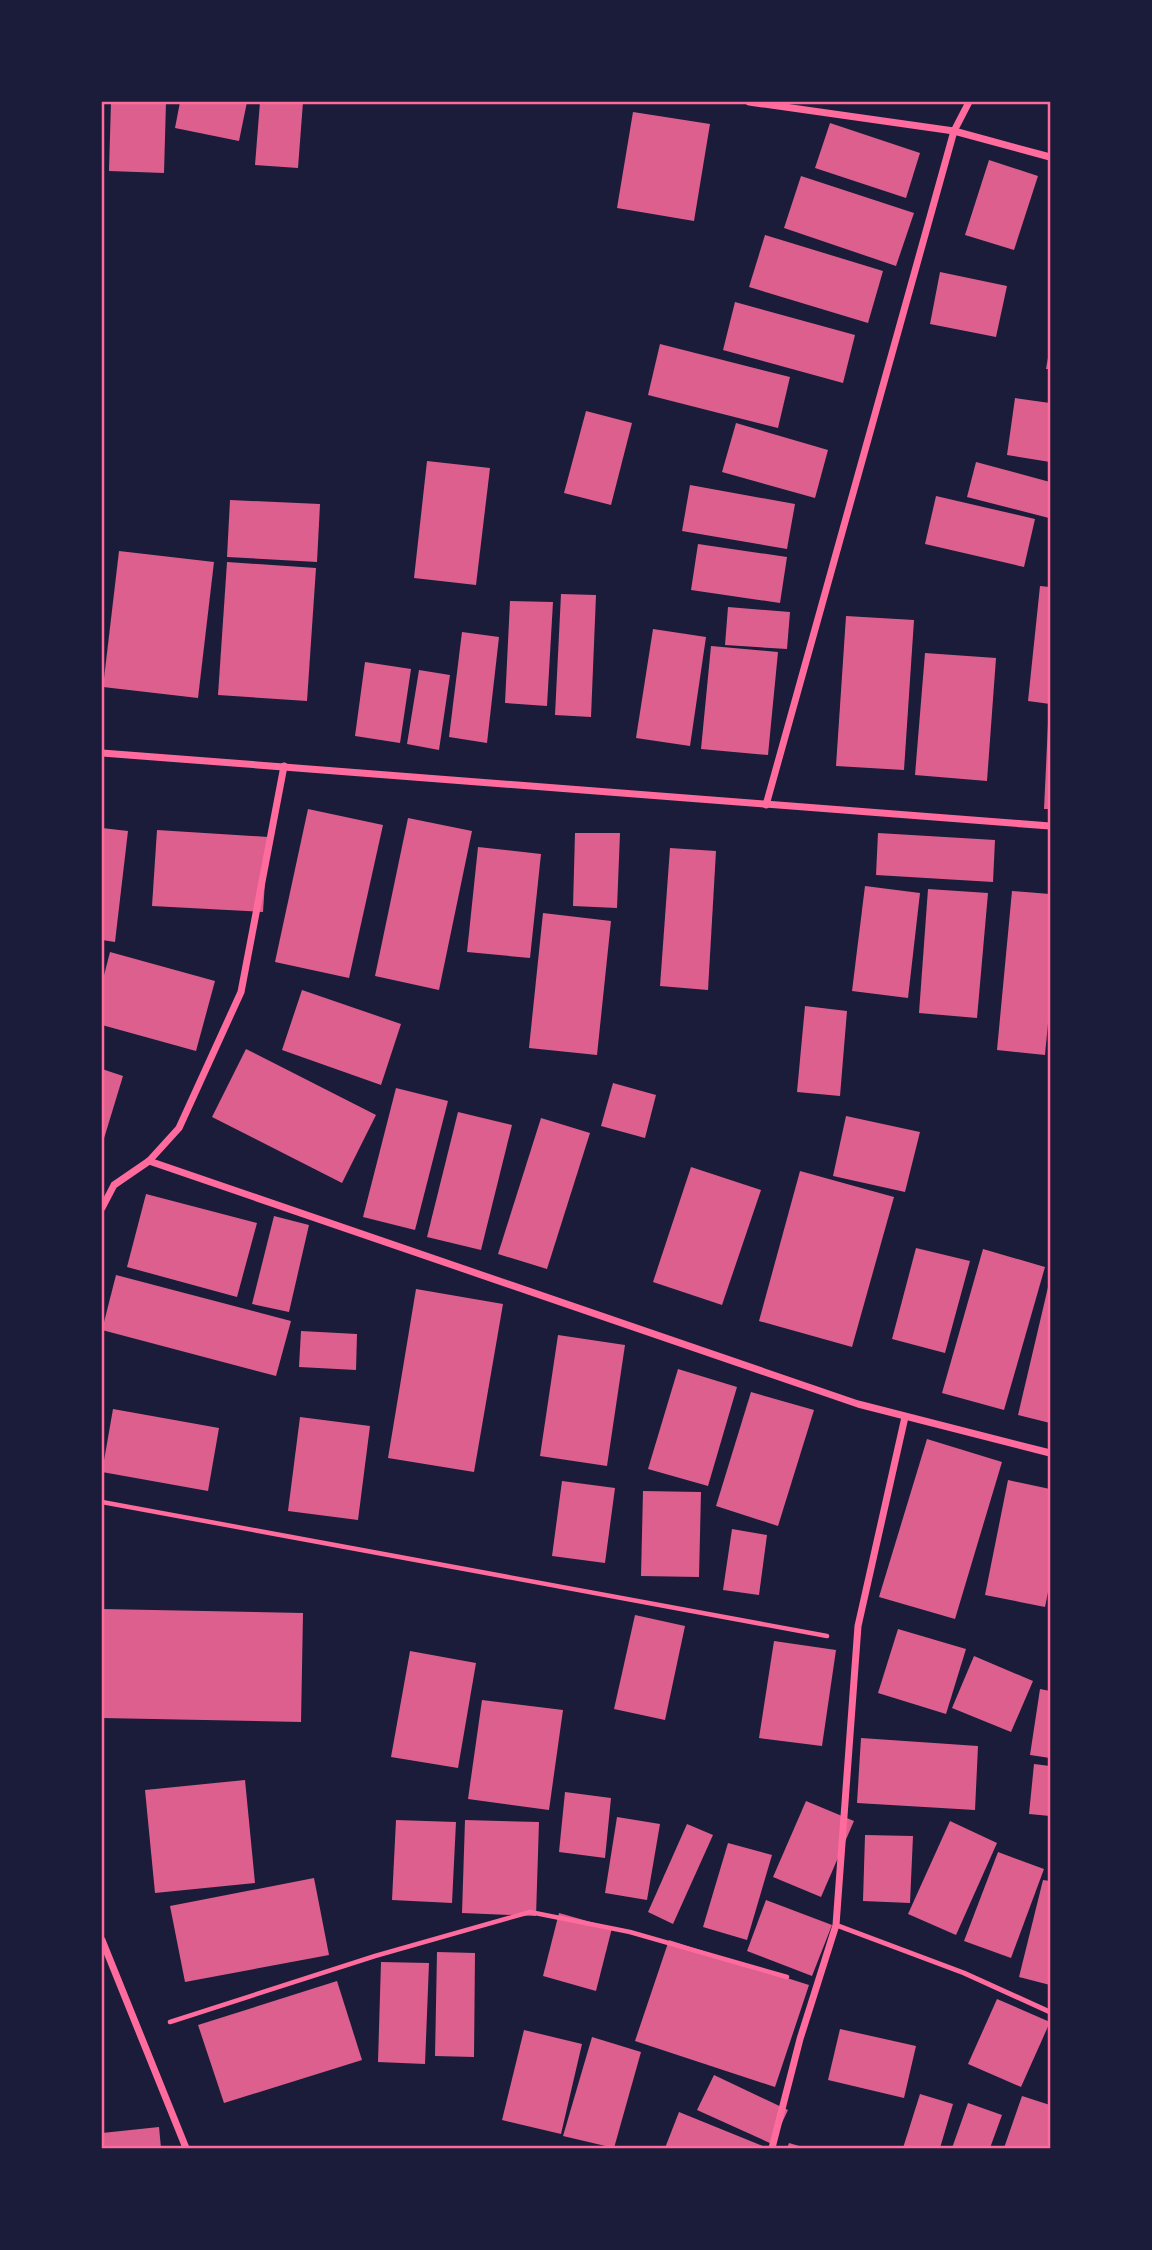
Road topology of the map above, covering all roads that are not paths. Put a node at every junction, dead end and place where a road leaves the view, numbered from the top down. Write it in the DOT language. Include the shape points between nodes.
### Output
graph roads {
  1 [pos="749,102"];
  2 [pos="968,102"];
  3 [pos="954,131"];
  4 [pos="1051,156"];
  5 [pos="102,753"];
  6 [pos="284,766"];
  7 [pos="766,805"];
  8 [pos="1051,826"];
  9 [pos="149,1161"];
  10 [pos="102,1208"];
  11 [pos="905,1416"];
  12 [pos="1051,1454"];
  13 [pos="836,1926"];
  14 [pos="102,1940"];
  15 [pos="1051,2012"];
  16 [pos="186,2148"];
  17 [pos="772,2148"];
  1 -- 3 [label="street"];
  2 -- 3 [label="street"];
  3 -- 4 [label="street"];
  3 -- 7 [label="street"];
  5 -- 6 [label="street"];
  6 -- 7 [label="street"];
  6 -- 9 [label="street" via="241,992 179,1128"];
  7 -- 8 [label="street"];
  9 -- 10 [label="street" via="114,1185"];
  9 -- 11 [label="street" via="858,1404"];
  11 -- 12 [label="street"];
  11 -- 13 [label="street" via="858,1626"];
  13 -- 15 [label="lane" via="964,1973"];
  13 -- 17 [label="street"];
  14 -- 16 [label="street"];
}
